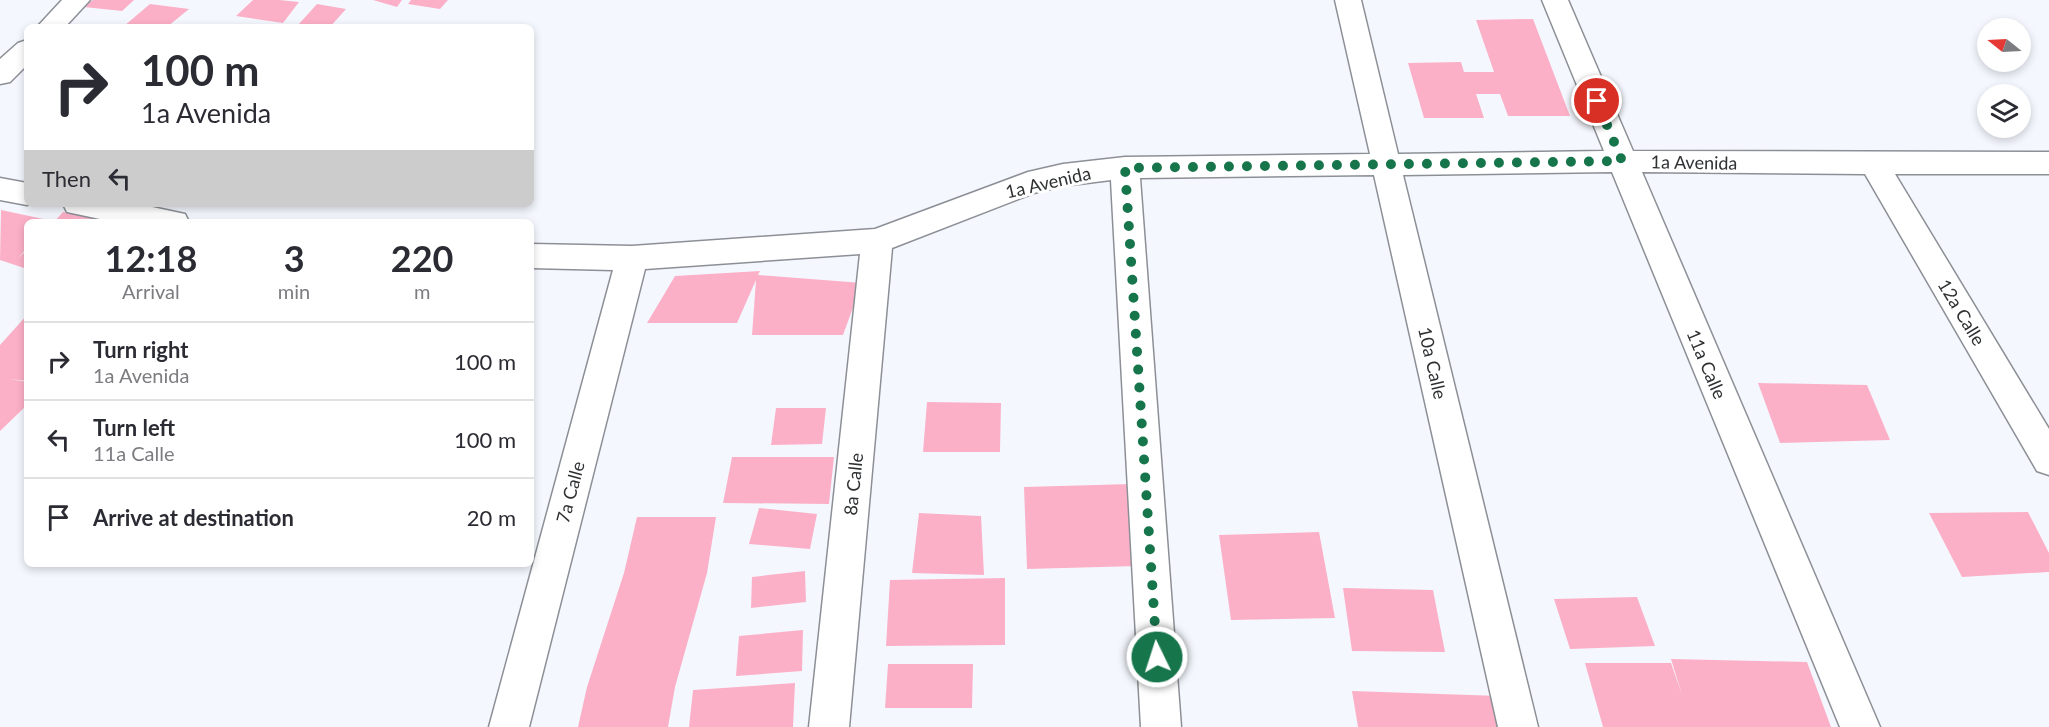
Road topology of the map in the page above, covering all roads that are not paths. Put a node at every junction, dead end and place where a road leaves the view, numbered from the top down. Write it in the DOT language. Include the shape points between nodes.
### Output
graph roads {
  1 [pos="77,0"];
  2 [pos="1347,0"];
  3 [pos="1555,0"];
  4 [pos="53,24"];
  5 [pos="24,52"];
  6 [pos="0,75"];
  7 [pos="1622,161"];
  8 [pos="2049,163"];
  9 [pos="1386,165"];
  10 [pos="1874,165"];
  11 [pos="1125,168"];
  12 [pos="0,189"];
  13 [pos="24,193"];
  14 [pos="94,207"];
  15 [pos="158,219"];
  16 [pos="877,241"];
  17 [pos="534,256"];
  18 [pos="632,258"];
  19 [pos="2049,460"];
  20 [pos="508,727"];
  21 [pos="829,727"];
  22 [pos="1161,727"];
  23 [pos="1518,727"];
  24 [pos="1860,727"];
  1 -- 4 [label="street"];
  2 -- 9 [label="street, 10a Calle"];
  3 -- 7 [label="street, 11a Calle"];
  5 -- 6 [label="street"];
  7 -- 9 [label="street, 1a Avenida"];
  7 -- 10 [label="street, 1a Avenida"];
  7 -- 24 [label="street, 11a Calle"];
  8 -- 10 [label="street, 1a Avenida"];
  9 -- 11 [label="street, 1a Avenida"];
  9 -- 23 [label="street, 10a Calle"];
  10 -- 19 [label="street, 12a Calle"];
  11 -- 16 [label="street, 1a Avenida" via="1028,183"];
  11 -- 22 [label="street"];
  12 -- 13 [label="street"];
  14 -- 15 [label="street"];
  16 -- 18 [label="street, 1a Avenida"];
  16 -- 21 [label="street, 8a Calle"];
  17 -- 18 [label="street, 1a Avenida"];
  18 -- 20 [label="street, 7a Calle"];
}
